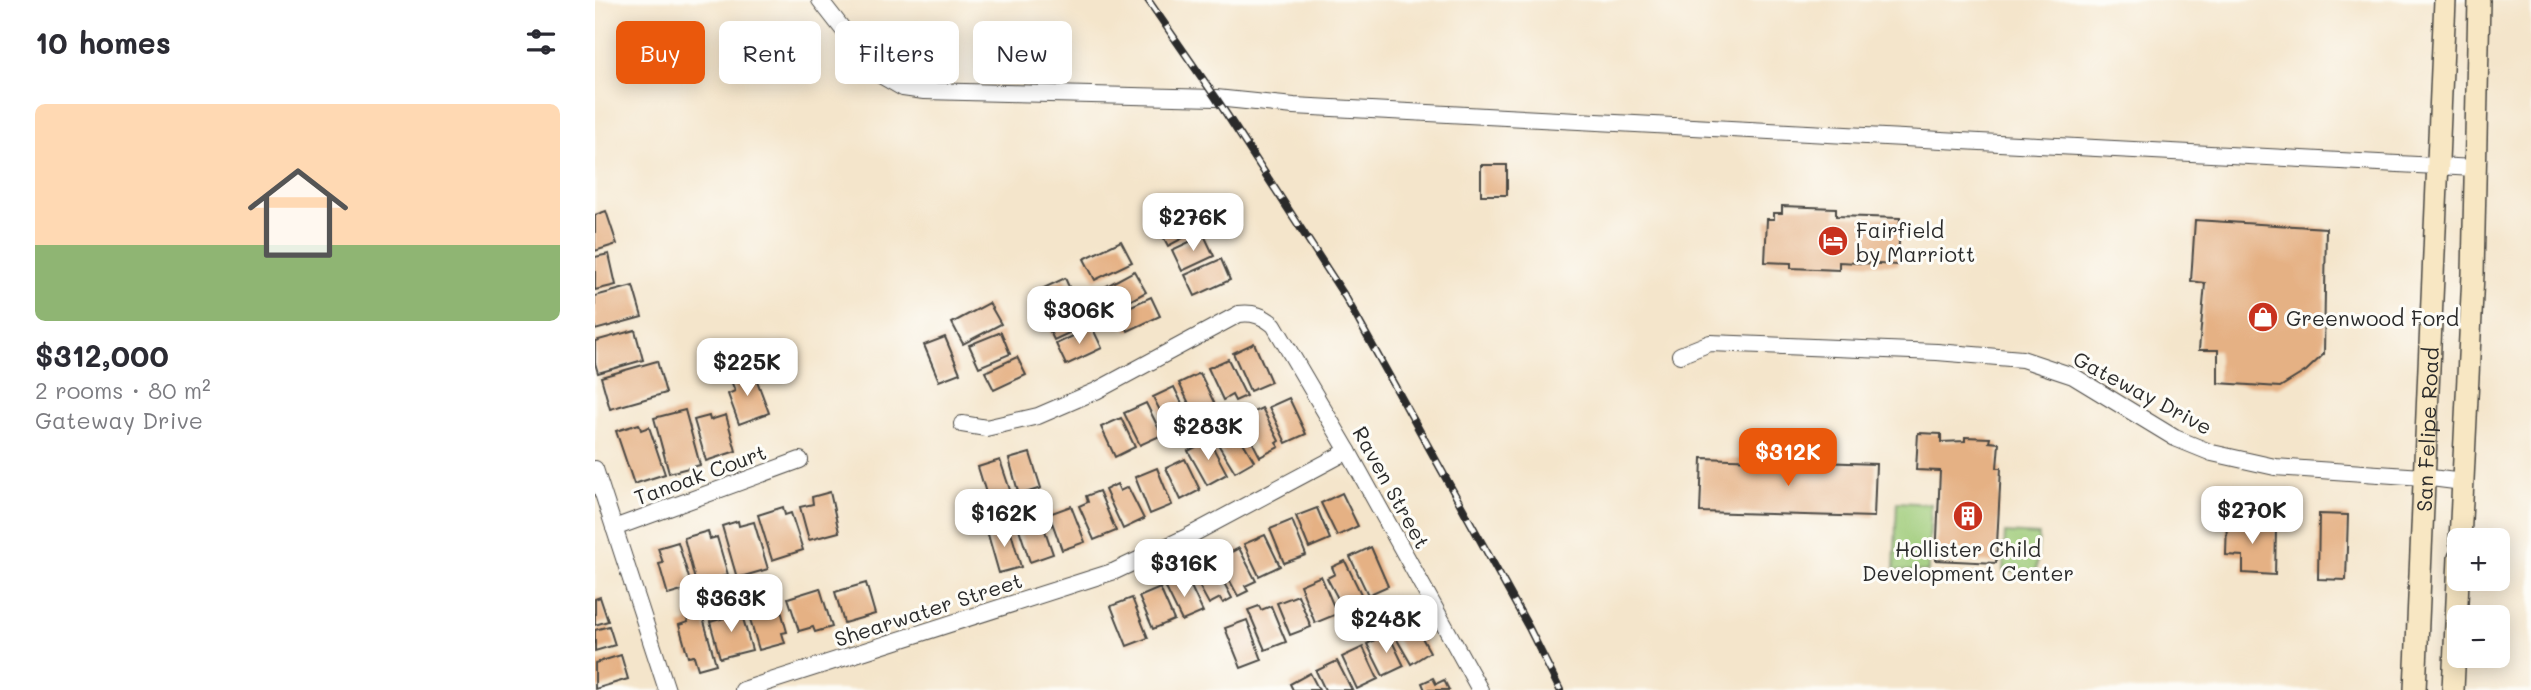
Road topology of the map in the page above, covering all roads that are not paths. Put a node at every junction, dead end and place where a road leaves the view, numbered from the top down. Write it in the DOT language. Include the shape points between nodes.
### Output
graph roads {
  1 [pos="820,0"];
  2 [pos="2445,0"];
  3 [pos="2479,0"];
  4 [pos="2437,166"];
  5 [pos="2475,168"];
  6 [pos="1680,355"];
  7 [pos="962,424"];
  8 [pos="1348,451"];
  9 [pos="800,460"];
  10 [pos="595,469"];
  11 [pos="2423,477"];
  12 [pos="2463,482"];
  13 [pos="614,528"];
  14 [pos="2461,528"];
  15 [pos="2458,591"];
  16 [pos="667,690"];
  17 [pos="743,690"];
  18 [pos="1480,690"];
  19 [pos="2415,690"];
  20 [pos="2453,690"];
  1 -- 4 [label="street" via="877,73 904,88 924,91 1216,98 1294,106"];
  2 -- 4 [label="main road, San Felipe Road"];
  3 -- 5 [label="main road, San Felipe Road"];
  4 -- 5 [label="street"];
  4 -- 11 [label="main road, San Felipe Road"];
  5 -- 12 [label="main road, San Felipe Road"];
  6 -- 11 [label="street, Gateway Drive" via="1710,344 2022,359 2073,376 2155,426 2211,453 2275,467"];
  7 -- 8 [label="street, Raven Street" via="986,428 1038,416 1097,391 1238,314 1256,314 1274,325"];
  8 -- 17 [label="street, Shearwater Street" via="1115,571"];
  8 -- 18 [label="street, Raven Street"];
  9 -- 13 [label="street, Tanoak Court"];
  10 -- 13 [label="street"];
  11 -- 12 [label="street, Gateway Drive"];
  11 -- 19 [label="main road, San Felipe Road"];
  12 -- 14 [label="main road, San Felipe Road"];
  13 -- 16 [label="street"];
  15 -- 20 [label="main road"];
}
